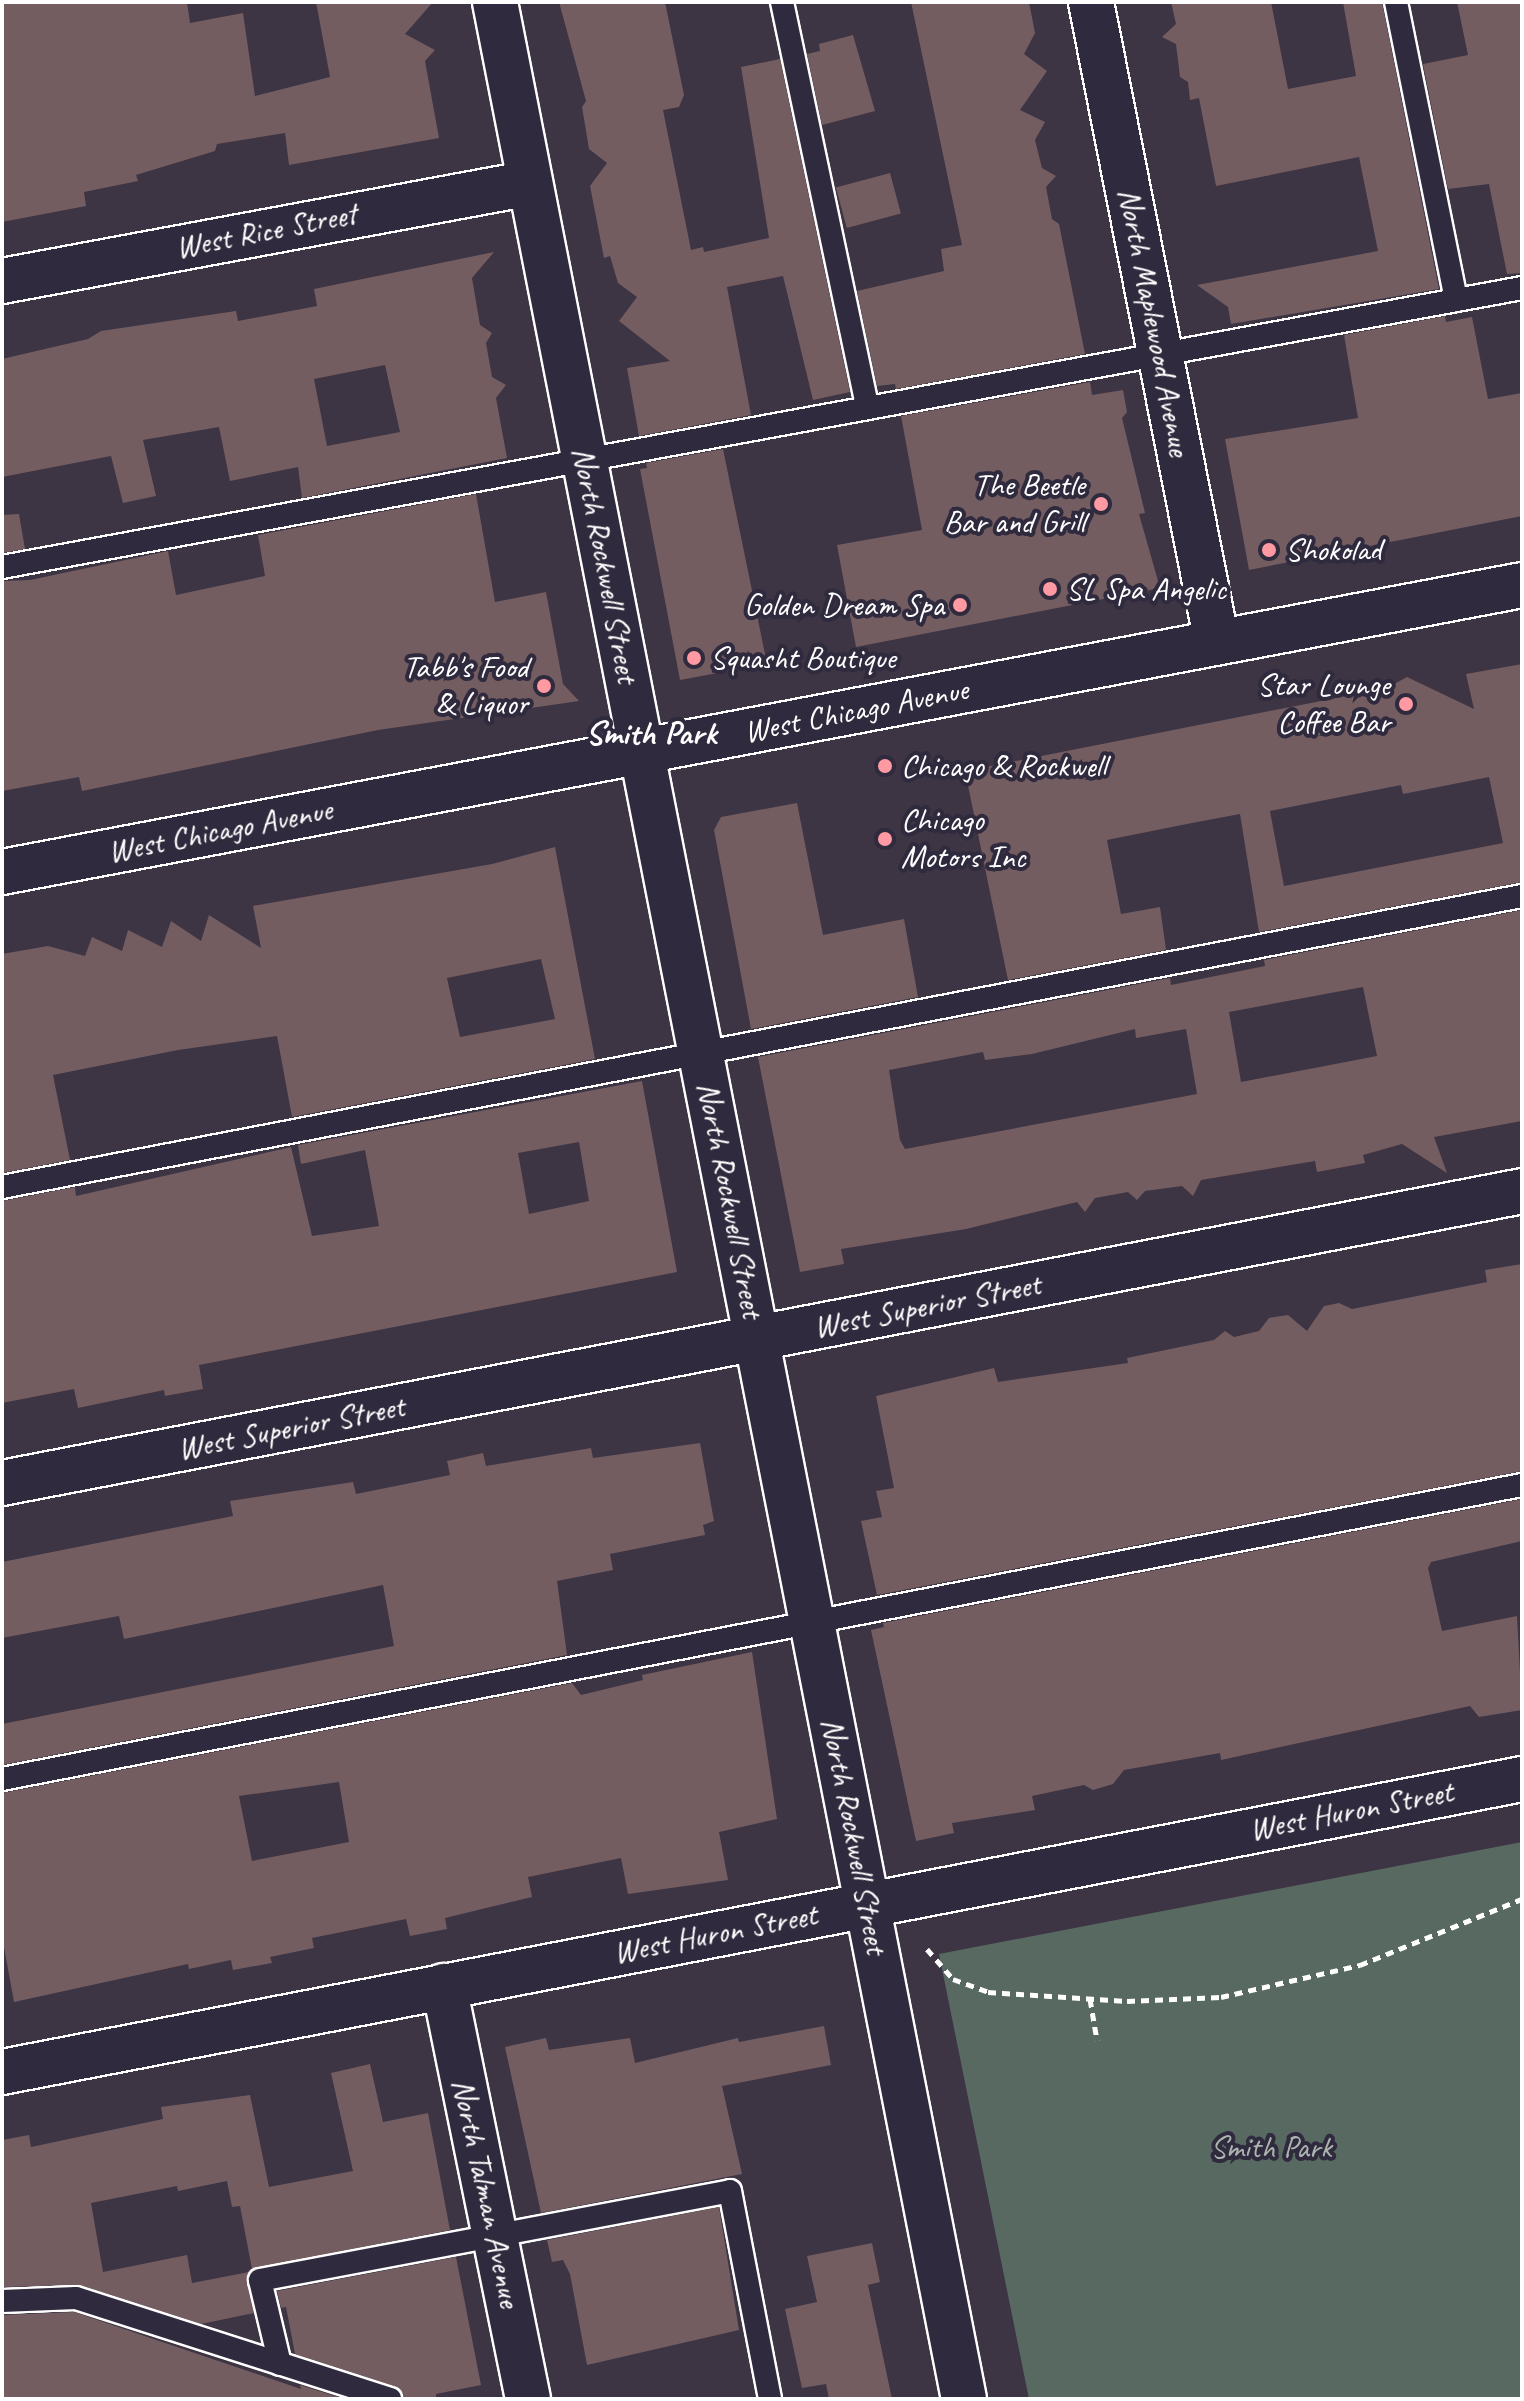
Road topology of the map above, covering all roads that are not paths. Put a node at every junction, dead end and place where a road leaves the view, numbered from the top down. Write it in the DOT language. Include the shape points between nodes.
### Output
graph roads {
  1 [pos="495,2"];
  2 [pos="782,2"];
  3 [pos="1091,2"];
  4 [pos="1396,2"];
  5 [pos="530,183"];
  6 [pos="2,281"];
  7 [pos="1522,288"];
  8 [pos="1456,300"];
  9 [pos="1160,352"];
  10 [pos="867,407"];
  11 [pos="585,460"];
  12 [pos="2,567"];
  13 [pos="1522,585"];
  14 [pos="1217,643"];
  15 [pos="641,751"];
  16 [pos="2,872"];
  17 [pos="1522,896"];
  18 [pos="701,1053"];
  19 [pos="2,1187"];
  20 [pos="1522,1191"];
  21 [pos="757,1339"];
  22 [pos="2,1483"];
  23 [pos="1522,1485"];
  24 [pos="812,1623"];
  25 [pos="2,1779"];
  26 [pos="1522,1779"];
  27 [pos="868,1905"];
  28 [pos="444,1986"];
  29 [pos="2,2072"];
  30 [pos="495,2236"];
  31 [pos="2,2301"];
  32 [pos="280,2364"];
  33 [pos="390,2399"];
  34 [pos="528,2399"];
  35 [pos="770,2399"];
  36 [pos="964,2399"];
  1 -- 5 [label="street, North Rockwell Street"];
  2 -- 10 [label="lane"];
  3 -- 9 [label="street, North Maplewood Avenue"];
  4 -- 8 [label="lane"];
  5 -- 6 [label="street, West Rice Street"];
  5 -- 11 [label="street, North Rockwell Street"];
  7 -- 8 [label="lane"];
  8 -- 9 [label="lane"];
  9 -- 10 [label="lane"];
  9 -- 14 [label="street, North Maplewood Avenue"];
  10 -- 11 [label="lane"];
  11 -- 12 [label="lane"];
  11 -- 15 [label="street, North Rockwell Street"];
  13 -- 14 [label="street, West Chicago Avenue"];
  14 -- 15 [label="street, West Chicago Avenue"];
  15 -- 16 [label="street, West Chicago Avenue"];
  15 -- 18 [label="street, North Rockwell Street"];
  17 -- 18 [label="lane"];
  18 -- 19 [label="lane"];
  18 -- 21 [label="street, North Rockwell Street"];
  20 -- 21 [label="street, West Superior Street"];
  21 -- 22 [label="street, West Superior Street"];
  21 -- 24 [label="street, North Rockwell Street"];
  23 -- 24 [label="lane"];
  24 -- 25 [label="lane"];
  24 -- 27 [label="street, North Rockwell Street"];
  26 -- 27 [label="street, West Huron Street"];
  27 -- 28 [label="street, West Huron Street"];
  27 -- 36 [label="street, North Rockwell Street"];
  28 -- 29 [label="street, West Huron Street"];
  28 -- 30 [label="street, North Talman Avenue"];
  30 -- 32 [label="lane" via="260,2280"];
  30 -- 34 [label="street, North Talman Avenue"];
  30 -- 35 [label="lane" via="730,2191"];
  31 -- 32 [label="lane" via="76,2298"];
  32 -- 33 [label="lane"];
}
